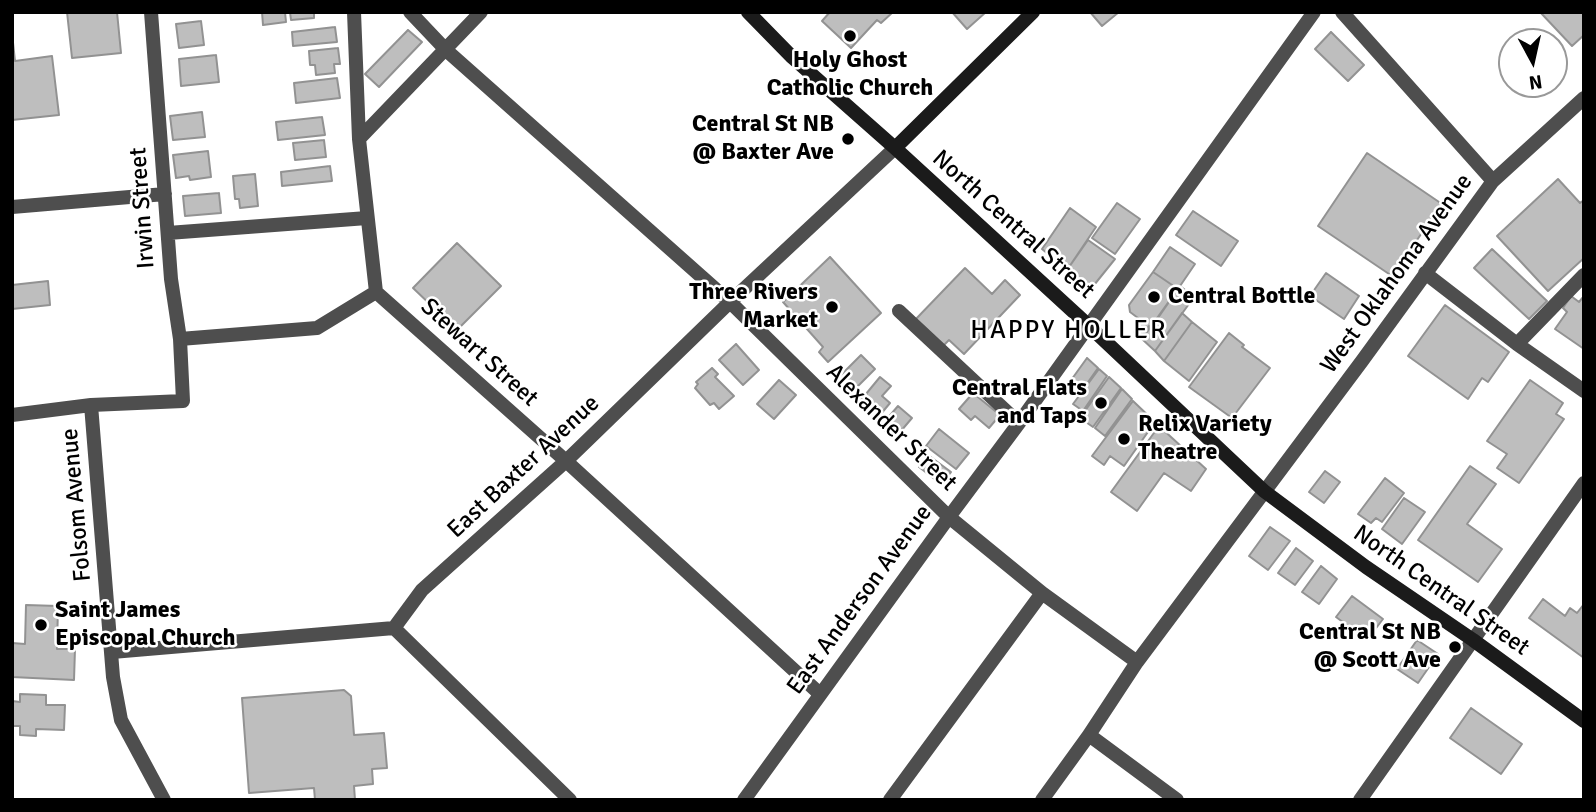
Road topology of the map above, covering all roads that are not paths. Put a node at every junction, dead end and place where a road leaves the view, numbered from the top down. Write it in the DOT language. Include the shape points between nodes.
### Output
graph roads {
  1 [pos="150,12"];
  2 [pos="354,12"];
  3 [pos="410,12"];
  4 [pos="481,12"];
  5 [pos="748,12"];
  6 [pos="1033,12"];
  7 [pos="1314,12"];
  8 [pos="1342,12"];
  9 [pos="446,50"];
  10 [pos="1584,99"];
  11 [pos="359,139"];
  12 [pos="895,148"];
  13 [pos="1493,181"];
  14 [pos="165,194"];
  15 [pos="12,207"];
  16 [pos="367,218"];
  17 [pos="168,233"];
  18 [pos="1425,273"];
  19 [pos="1584,275"];
  20 [pos="376,292"];
  21 [pos="730,302"];
  22 [pos="899,311"];
  23 [pos="1089,326"];
  24 [pos="180,340"];
  25 [pos="1517,344"];
  26 [pos="1584,391"];
  27 [pos="91,405"];
  28 [pos="12,415"];
  29 [pos="1019,423"];
  30 [pos="566,461"];
  31 [pos="1584,483"];
  32 [pos="1264,491"];
  33 [pos="949,517"];
  34 [pos="1042,593"];
  35 [pos="394,628"];
  36 [pos="1473,640"];
  37 [pos="112,652"];
  38 [pos="1137,662"];
  39 [pos="820,694"];
  40 [pos="1584,721"];
  41 [pos="1089,735"];
  42 [pos="164,800"];
  43 [pos="570,800"];
  44 [pos="744,800"];
  45 [pos="890,800"];
  46 [pos="1042,800"];
  47 [pos="1177,800"];
  48 [pos="1360,800"];
  1 -- 14 [label="street, Irwin Street"];
  2 -- 11 [label="street"];
  3 -- 9 [label="street, Alexander Street"];
  4 -- 9 [label="street"];
  5 -- 12 [label="main road, North Central Street"];
  6 -- 12 [label="main road"];
  7 -- 23 [label="street, East Anderson Avenue"];
  8 -- 13 [label="street"];
  9 -- 11 [label="street"];
  9 -- 21 [label="street, Alexander Street"];
  10 -- 13 [label="street, West Oklahoma Avenue"];
  11 -- 16 [label="street"];
  12 -- 21 [label="street, East Baxter Avenue"];
  12 -- 23 [label="main road, North Central Street"];
  13 -- 18 [label="street, West Oklahoma Avenue"];
  14 -- 15 [label="street"];
  14 -- 17 [label="street, Irwin Street"];
  16 -- 17 [label="street"];
  16 -- 20 [label="street"];
  17 -- 24 [label="street, Irwin Street"];
  18 -- 25 [label="street"];
  18 -- 32 [label="street, West Oklahoma Avenue"];
  19 -- 25 [label="street"];
  20 -- 24 [label="street" via="317,328"];
  20 -- 30 [label="street, Stewart Street"];
  21 -- 30 [label="street, East Baxter Avenue"];
  21 -- 33 [label="street, Alexander Street"];
  22 -- 29 [label="street"];
  23 -- 29 [label="street, East Anderson Avenue"];
  23 -- 32 [label="main road, North Central Street"];
  24 -- 27 [label="street, Irwin Street" via="183,401"];
  25 -- 26 [label="street"];
  27 -- 28 [label="street"];
  27 -- 37 [label="street, Folsom Avenue"];
  29 -- 33 [label="street, East Anderson Avenue"];
  30 -- 35 [label="street, East Baxter Avenue" via="422,590"];
  30 -- 39 [label="street, Stewart Street"];
  31 -- 36 [label="street"];
  32 -- 36 [label="main road, North Central Street"];
  32 -- 38 [label="street, West Oklahoma Avenue"];
  33 -- 34 [label="street, Alexander Street"];
  33 -- 39 [label="street, East Anderson Avenue"];
  34 -- 38 [label="street, Alexander Street"];
  34 -- 45 [label="street"];
  35 -- 37 [label="street"];
  35 -- 43 [label="street"];
  36 -- 40 [label="main road, North Central Street"];
  36 -- 48 [label="street"];
  37 -- 42 [label="street, Folsom Avenue" via="121,720"];
  38 -- 41 [label="street, West Oklahoma Avenue"];
  39 -- 44 [label="street, East Anderson Avenue"];
  41 -- 46 [label="street, West Oklahoma Avenue"];
  41 -- 47 [label="street"];
}
